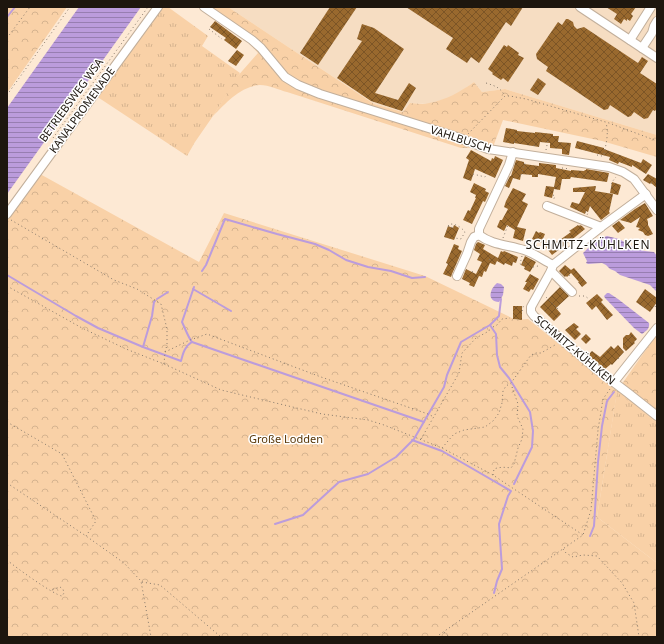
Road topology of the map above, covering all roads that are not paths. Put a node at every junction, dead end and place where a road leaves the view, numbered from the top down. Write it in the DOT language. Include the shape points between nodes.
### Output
graph roads {
  1 [pos="158,7"];
  2 [pos="204,7"];
  3 [pos="580,7"];
  4 [pos="651,7"];
  5 [pos="657,21"];
  6 [pos="630,40"];
  7 [pos="642,48"];
  8 [pos="657,58"];
  9 [pos="513,152"];
  10 [pos="646,194"];
  11 [pos="547,206"];
  12 [pos="657,210"];
  13 [pos="7,216"];
  14 [pos="601,227"];
  15 [pos="479,235"];
  16 [pos="552,268"];
  17 [pos="457,276"];
  18 [pos="570,291"];
  19 [pos="657,328"];
  20 [pos="614,382"];
  21 [pos="657,416"];
  1 -- 13 [label="street, KANALPROMENADE"];
  2 -- 9 [label="street, VAHLBUSCH" via="252,40 285,77 298,85 488,148"];
  3 -- 6 [label="street"];
  4 -- 6 [label="street"];
  5 -- 7 [label="street"];
  6 -- 7 [label="street"];
  7 -- 8 [label="street"];
  9 -- 10 [label="street, VAHLBUSCH" via="619,170 634,179"];
  9 -- 15 [label="street" via="479,229"];
  10 -- 12 [label="street, VAHLBUSCH"];
  10 -- 14 [label="street, SCHMITZ-KÜHLKEN"];
  11 -- 14 [label="street"];
  14 -- 16 [label="street, SCHMITZ-KÜHLKEN"];
  15 -- 16 [label="street" via="500,244 525,250"];
  15 -- 17 [label="street" via="471,242"];
  16 -- 18 [label="street"];
  16 -- 20 [label="street, SCHMITZ-KÜHLKEN" via="531,304 531,312"];
  19 -- 20 [label="street"];
  20 -- 21 [label="street, SCHMITZ-KÜHLKEN"];
}
